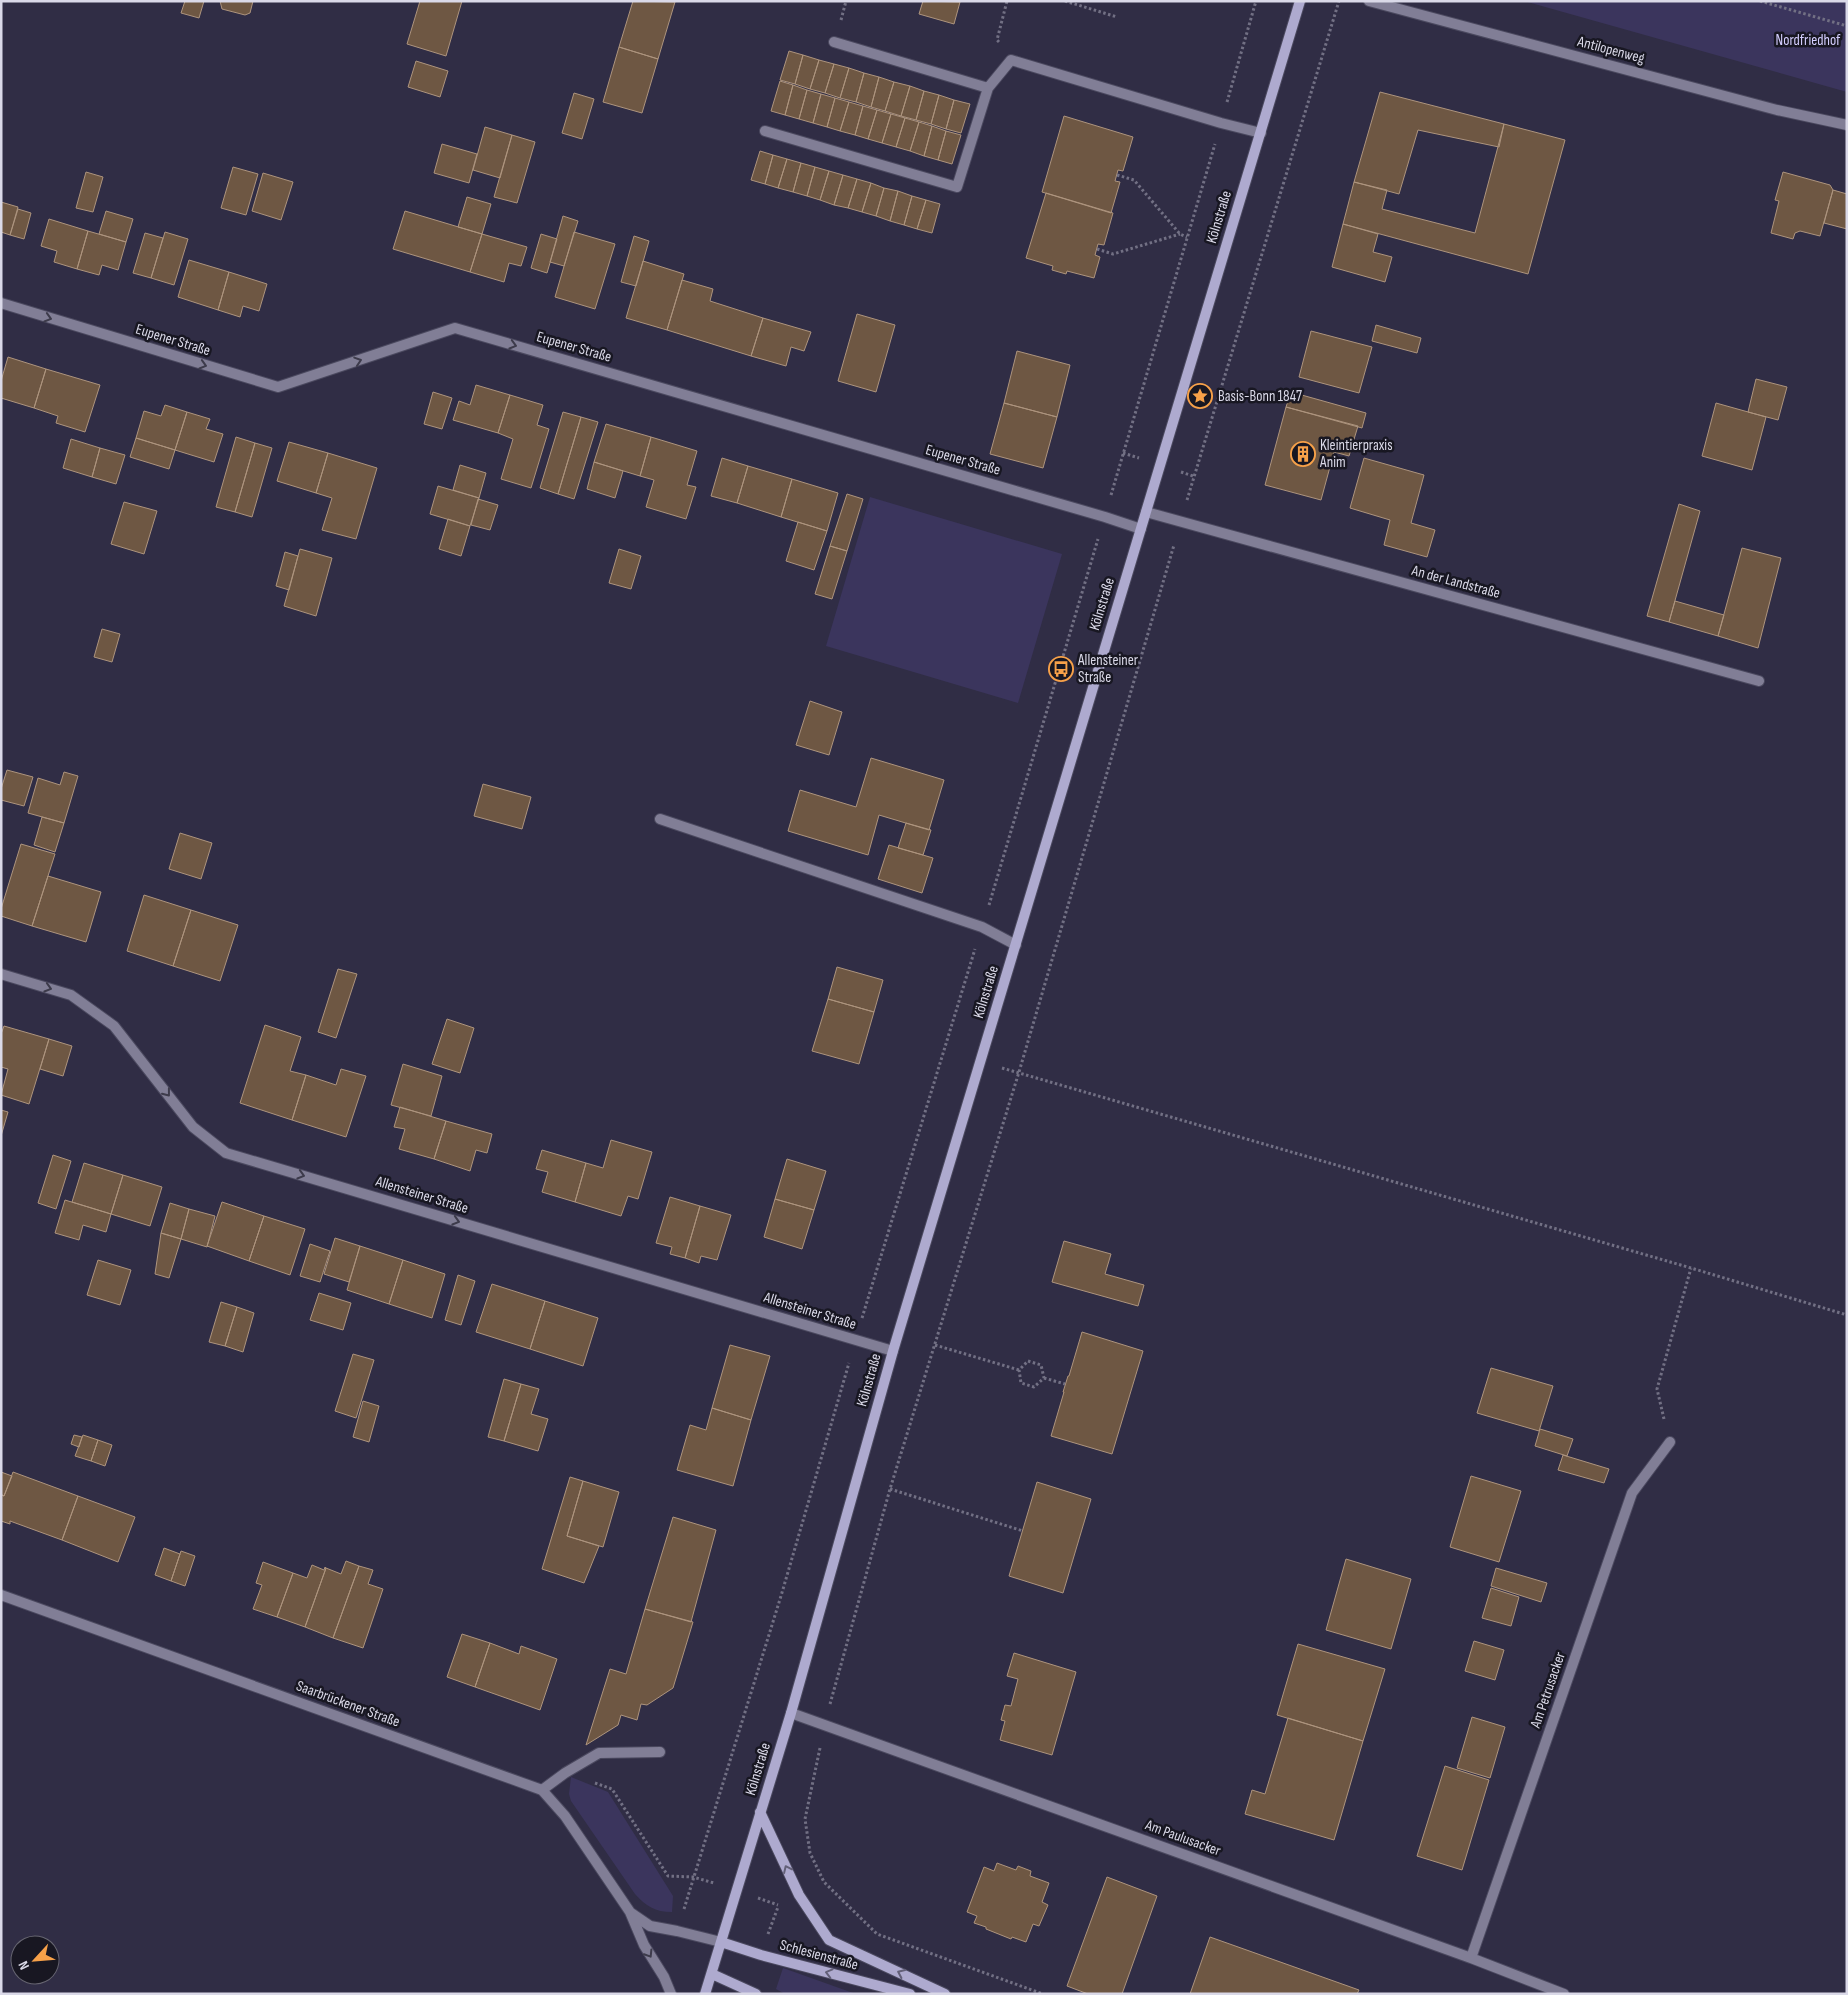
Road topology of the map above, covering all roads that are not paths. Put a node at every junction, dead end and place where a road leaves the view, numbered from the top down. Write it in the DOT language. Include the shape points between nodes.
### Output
graph roads {
  1 [pos="1300,1"];
  2 [pos="1369,1"];
  3 [pos="834,42"];
  4 [pos="988,88"];
  5 [pos="1847,125"];
  6 [pos="765,131"];
  7 [pos="1261,133"];
  8 [pos="1,304"];
  9 [pos="1146,512"];
  10 [pos="1141,529"];
  11 [pos="1759,681"];
  12 [pos="660,819"];
  13 [pos="1016,945"];
  14 [pos="1,974"];
  15 [pos="893,1351"];
  16 [pos="1670,1442"];
  17 [pos="1,1595"];
  18 [pos="791,1713"];
  19 [pos="660,1752"];
  20 [pos="542,1790"];
  21 [pos="760,1812"];
  22 [pos="630,1912"];
  23 [pos="721,1942"];
  24 [pos="1471,1958"];
  25 [pos="712,1974"];
  26 [pos="671,1994"];
  27 [pos="706,1994"];
  28 [pos="756,1994"];
  29 [pos="910,1994"];
  30 [pos="945,1994"];
  31 [pos="1564,1994"];
  1 -- 7 [label="main road, Kölnstraße"];
  2 -- 5 [label="street, Antilopenweg" via="1777,110"];
  3 -- 4 [label="street"];
  4 -- 6 [label="street" via="957,187"];
  4 -- 7 [label="street" via="1011,60"];
  7 -- 9 [label="main road, Kölnstraße"];
  8 -- 10 [label="street, Eupener Straße, one-way" via="278,387 455,328"];
  9 -- 10 [label="main road, Kölnstraße"];
  9 -- 11 [label="street, An der Landstraße"];
  10 -- 13 [label="main road, Kölnstraße"];
  12 -- 13 [label="street" via="982,927"];
  13 -- 15 [label="main road, Kölnstraße"];
  14 -- 15 [label="street, Allensteiner Straße, one-way" via="71,995 114,1026 193,1126 226,1153"];
  15 -- 18 [label="main road, Kölnstraße"];
  16 -- 24 [label="street, Am Petrusacker" via="1632,1493"];
  17 -- 20 [label="street, Saarbrückener Straße"];
  18 -- 21 [label="main road, Kölnstraße"];
  18 -- 24 [label="street, Am Paulusacker"];
  19 -- 20 [label="street" via="599,1753"];
  20 -- 22 [label="street, Saarbrückener Straße" via="565,1816"];
  21 -- 23 [label="main road, Kölnstraße"];
  30 -- 21 [label="main road, one-way" via="829,1940 799,1895"];
  22 -- 23 [label="street, Saarbrückener Straße" via="650,1926"];
  22 -- 26 [label="street, Saarbrückener Straße, one-way"];
  23 -- 25 [label="main road, Kölnstraße"];
  29 -- 23 [label="main road, Schlesienstraße, one-way"];
  24 -- 31 [label="street, Am Paulusacker"];
  25 -- 27 [label="main road, Kölnstraße"];
  25 -- 28 [label="main road"];
}
